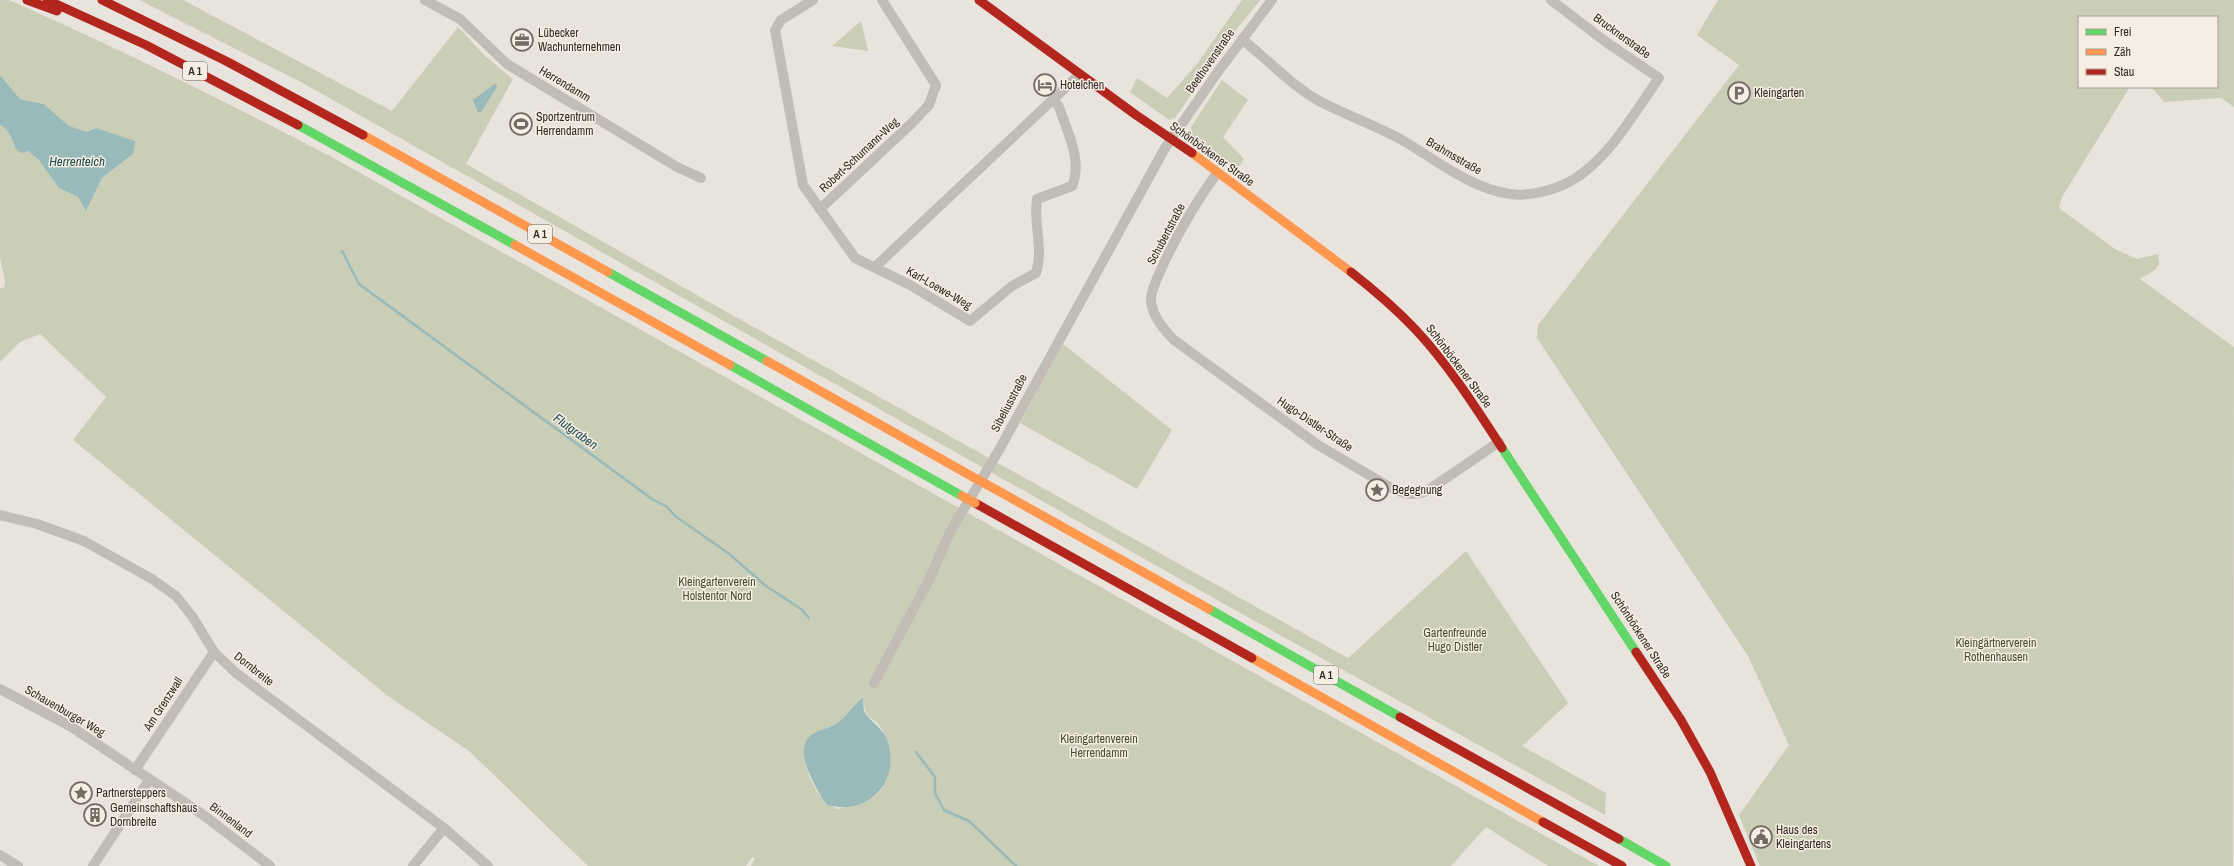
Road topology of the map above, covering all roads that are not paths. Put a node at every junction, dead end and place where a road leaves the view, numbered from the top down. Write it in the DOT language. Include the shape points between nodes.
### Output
graph roads {
  1 [pos="27,0"];
  2 [pos="47,0"];
  3 [pos="102,0"];
  4 [pos="425,0"];
  5 [pos="813,0"];
  6 [pos="882,0"];
  7 [pos="979,0"];
  8 [pos="1272,0"];
  9 [pos="1551,0"];
  10 [pos="129,38"];
  11 [pos="1242,39"];
  12 [pos="1080,74"];
  13 [pos="1659,78"];
  14 [pos="1054,100"];
  15 [pos="1173,139"];
  16 [pos="1217,173"];
  17 [pos="702,178"];
  18 [pos="820,209"];
  19 [pos="875,267"];
  20 [pos="1154,312"];
  21 [pos="1498,442"];
  22 [pos="0,515"];
  23 [pos="214,652"];
  24 [pos="874,683"];
  25 [pos="0,689"];
  26 [pos="136,770"];
  27 [pos="149,780"];
  28 [pos="444,828"];
  29 [pos="0,855"];
  30 [pos="18,866"];
  31 [pos="93,866"];
  32 [pos="270,866"];
  33 [pos="413,866"];
  34 [pos="488,866"];
  35 [pos="1622,866"];
  36 [pos="1666,866"];
  37 [pos="1751,866"];
  1 -- 10 [label="main road"];
  2 -- 10 [label="main road, A 1"];
  3 -- 36 [label="main road, A 1, bridge" via="226,61 400,156"];
  4 -- 17 [label="street, Herrendamm" via="460,19 506,64 677,167"];
  5 -- 18 [label="street, Robert-Schumann-Weg" via="781,20 775,30 803,185"];
  6 -- 18 [label="street, Robert-Schumann-Weg" via="936,85 934,95 929,106 912,123"];
  7 -- 12 [label="main road, Schönböckener Straße"];
  8 -- 11 [label="street, Beethovenstraße"];
  9 -- 13 [label="street, Brucknerstraße"];
  10 -- 35 [label="main road, A 1, bridge" via="261,105 612,299"];
  11 -- 13 [label="street, Brahmsstraße" via="1325,104 1387,132 1475,184 1510,194 1527,194 1557,187 1591,168"];
  11 -- 15 [label="street, Beethovenstraße"];
  12 -- 14 [label="street"];
  12 -- 15 [label="main road, Schönböckener Straße"];
  14 -- 19 [label="street"];
  14 -- 19 [label="street, Karl-Loewe-Weg" via="1059,107 1075,157 1077,176 1072,186 1037,199 1035,210 1039,264 1036,273 1012,286 970,321 941,302"];
  15 -- 16 [label="main road, Schönböckener Straße"];
  15 -- 24 [label="street, Sibeliusstraße" via="1160,157 999,450 950,532 929,580"];
  16 -- 20 [label="street, Schubertstraße" via="1179,232 1155,282 1151,298"];
  16 -- 21 [label="main road, Schönböckener Straße" via="1330,255 1373,289 1414,327 1450,371"];
  18 -- 19 [label="street, Karl-Loewe-Weg" via="855,258"];
  20 -- 21 [label="street, Hugo-Distler-Straße" via="1163,330 1174,340 1318,445 1406,494 1427,491"];
  21 -- 37 [label="main road, Schönböckener Straße" via="1681,720 1710,772"];
  22 -- 23 [label="street, Dornbreite" via="37,524 84,541 152,579 176,596 192,616"];
  23 -- 26 [label="street, Am Grenzwall"];
  23 -- 28 [label="street, Dornbreite" via="236,673"];
  25 -- 26 [label="street, Schauenburger Weg" via="70,726"];
  26 -- 27 [label="street, Binnenland"];
  27 -- 31 [label="street"];
  27 -- 32 [label="street, Binnenland" via="202,814"];
  28 -- 33 [label="street"];
  28 -- 34 [label="street, Dornbreite"];
  29 -- 30 [label="street"];
}
